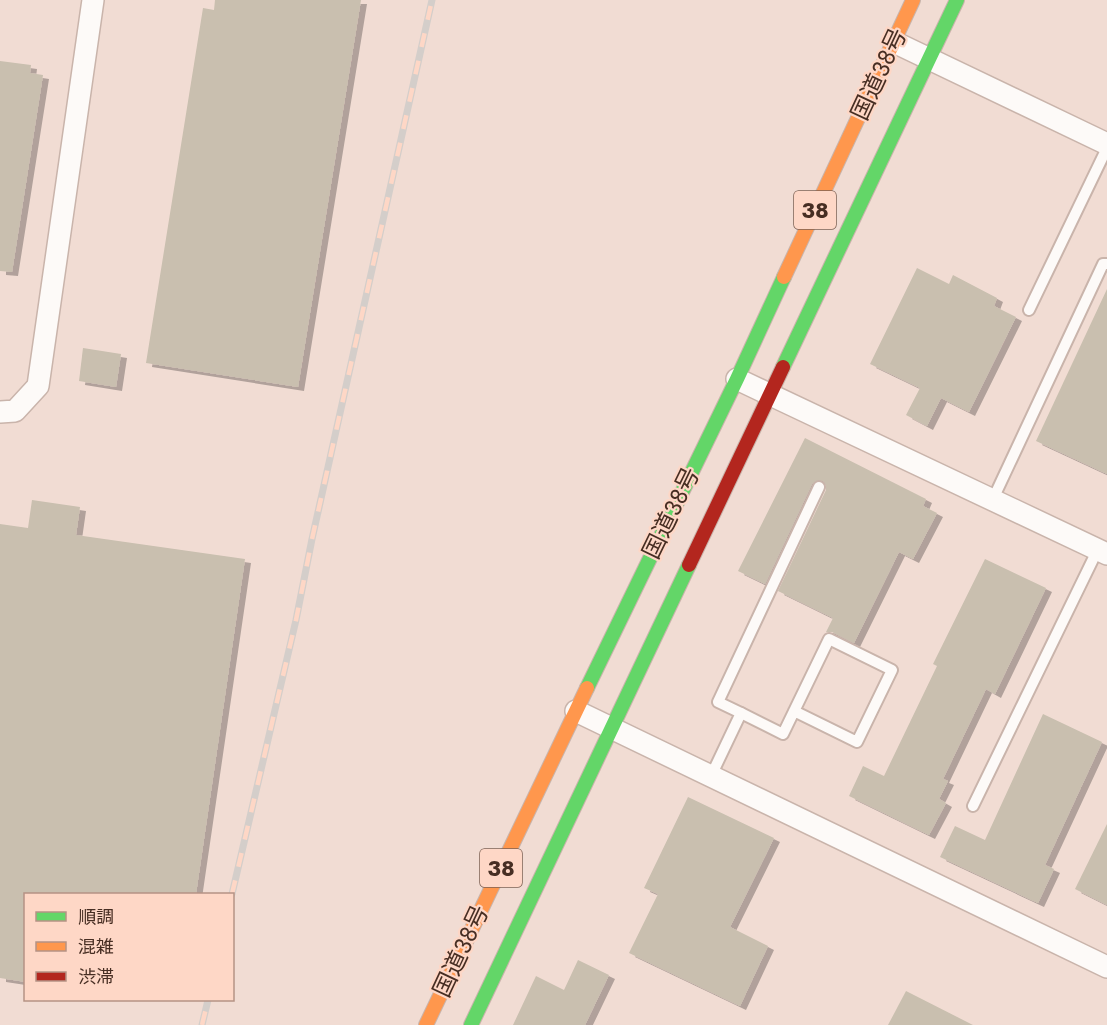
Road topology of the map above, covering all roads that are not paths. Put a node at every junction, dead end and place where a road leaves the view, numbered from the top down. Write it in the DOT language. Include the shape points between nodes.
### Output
graph roads {
  1 [pos="93,0"];
  2 [pos="914,0"];
  3 [pos="957,0"];
  4 [pos="894,42"];
  5 [pos="929,59"];
  6 [pos="1107,146"];
  7 [pos="1107,264"];
  8 [pos="1029,310"];
  9 [pos="737,379"];
  10 [pos="771,394"];
  11 [pos="0,412"];
  12 [pos="819,487"];
  13 [pos="993,499"];
  14 [pos="1103,552"];
  15 [pos="576,711"];
  16 [pos="794,711"];
  17 [pos="741,713"];
  18 [pos="613,728"];
  19 [pos="711,776"];
  20 [pos="973,806"];
  21 [pos="1107,967"];
  22 [pos="426,1025"];
  23 [pos="471,1025"];
  1 -- 11 [label="street" via="38,386 15,411"];
  2 -- 4 [label="highway, 国道38号 / 38"];
  3 -- 5 [label="highway, 国道38号 / 38"];
  4 -- 5 [label="street"];
  4 -- 9 [label="highway, 国道38号 / 38"];
  5 -- 6 [label="street"];
  5 -- 10 [label="highway, 国道38号 / 38"];
  6 -- 8 [label="lane"];
  7 -- 13 [label="lane" via="1103,264"];
  9 -- 10 [label="street"];
  9 -- 15 [label="highway, 国道38号 / 38"];
  10 -- 13 [label="street"];
  10 -- 18 [label="highway, 国道38号 / 38"];
  12 -- 17 [label="lane" via="718,702"];
  13 -- 14 [label="street"];
  14 -- 20 [label="lane"];
  15 -- 18 [label="street"];
  15 -- 22 [label="highway, 国道38号 / 38"];
  16 -- 16 [label="lane" via="857,741 892,670 829,639"];
  16 -- 17 [label="lane" via="783,734"];
  17 -- 19 [label="lane"];
  18 -- 19 [label="street"];
  18 -- 23 [label="highway, 国道38号 / 38"];
  19 -- 21 [label="street"];
}
